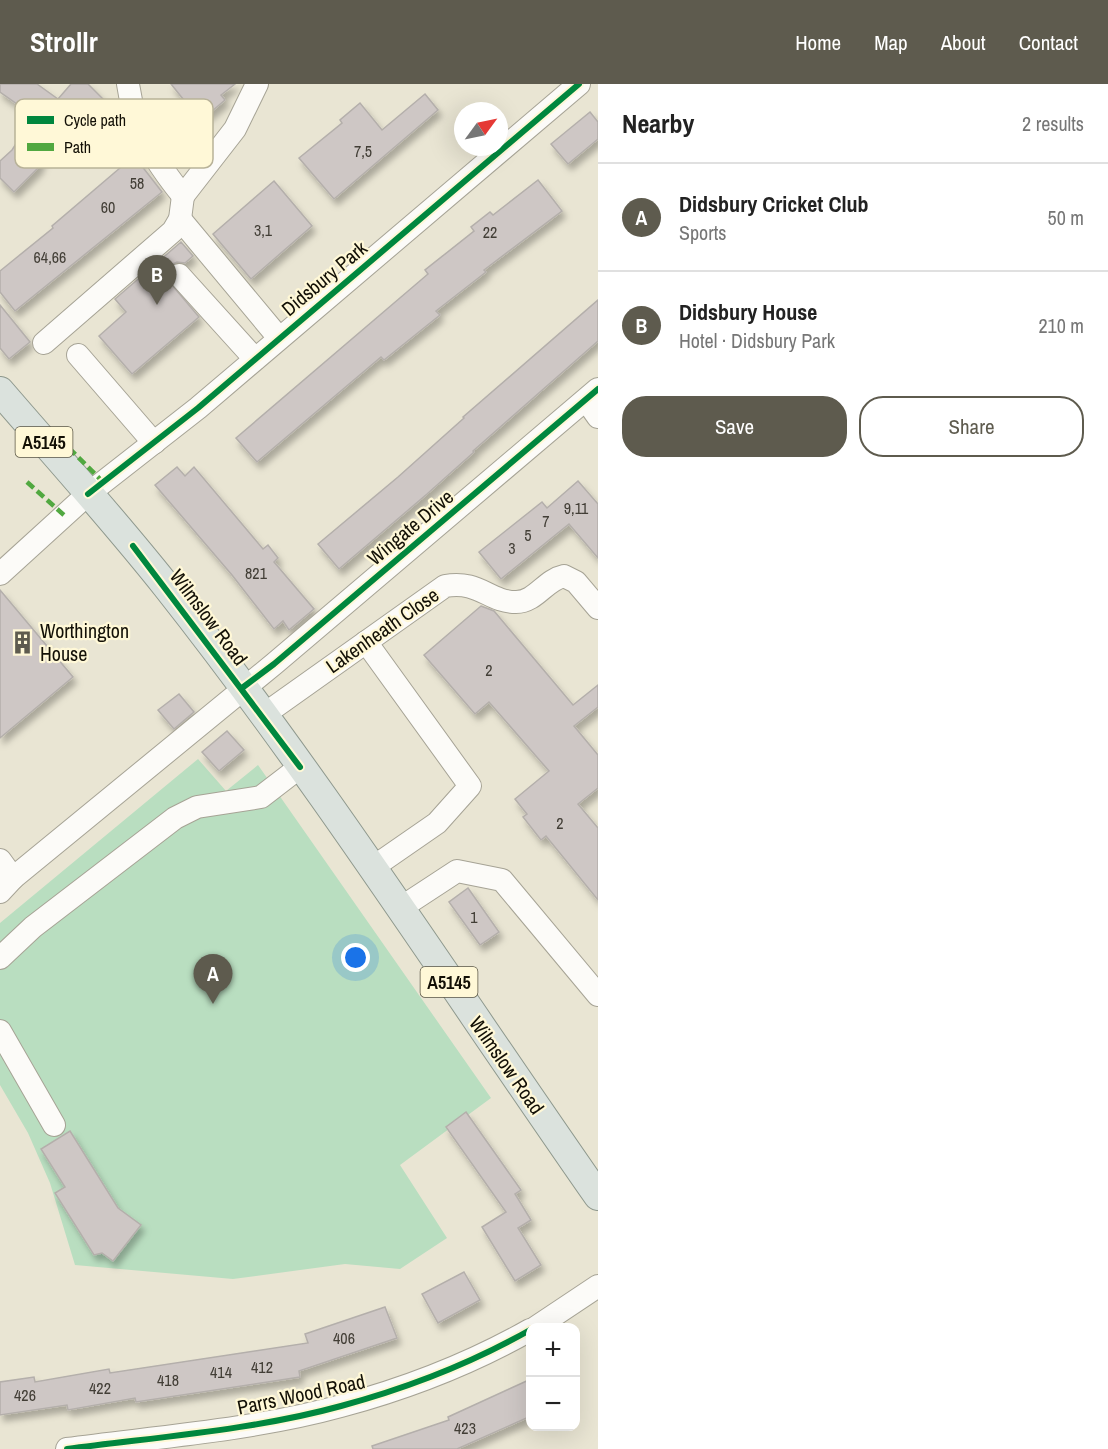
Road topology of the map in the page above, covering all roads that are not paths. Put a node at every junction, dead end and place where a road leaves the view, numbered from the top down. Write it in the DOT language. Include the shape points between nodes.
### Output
graph roads {
  1 [pos="128,84"];
  2 [pos="257,84"];
  3 [pos="579,84"];
  4 [pos="130,99"];
  5 [pos="213,157"];
  6 [pos="161,168"];
  7 [pos="205,168"];
  8 [pos="183,196"];
  9 [pos="180,219"];
  10 [pos="179,275"];
  11 [pos="279,338"];
  12 [pos="44,343"];
  13 [pos="78,356"];
  14 [pos="255,359"];
  15 [pos="0,391"];
  16 [pos="594,402"];
  17 [pos="154,443"];
  18 [pos="88,494"];
  19 [pos="0,574"];
  20 [pos="598,608"];
  21 [pos="366,642"];
  22 [pos="242,688"];
  23 [pos="262,716"];
  24 [pos="300,767"];
  25 [pos="372,868"];
  26 [pos="4,876"];
  27 [pos="399,909"];
  28 [pos="0,958"];
  29 [pos="598,995"];
  30 [pos="0,1031"];
  31 [pos="54,1125"];
  32 [pos="598,1196"];
  33 [pos="598,1286"];
  34 [pos="542,1323"];
  35 [pos="526,1333"];
  36 [pos="67,1449"];
  1 -- 4 [label="street"];
  2 -- 5 [label="street" via="235,129"];
  3 -- 11 [label="street, Didsbury Park"];
  6 -- 8 [label="street"];
  7 -- 8 [label="street"];
  8 -- 9 [label="street"];
  9 -- 11 [label="street"];
  9 -- 12 [label="street" via="167,236"];
  10 -- 14 [label="street"];
  11 -- 14 [label="street, Didsbury Park"];
  13 -- 17 [label="street"];
  14 -- 17 [label="street, Didsbury Park"];
  15 -- 18 [label="main road, Wilmslow Road / A5145"];
  16 -- 22 [label="street, Wingate Drive"];
  17 -- 18 [label="street, Didsbury Park"];
  18 -- 19 [label="street, Didsbury Park"];
  18 -- 22 [label="main road, Wilmslow Road / A5145" via="161,580"];
  20 -- 21 [label="street, Lakenheath Close" via="576,582 564,576 529,599 516,602 456,584 445,586"];
  21 -- 23 [label="street, Lakenheath Close"];
  21 -- 25 [label="street" via="470,786 437,823"];
  22 -- 23 [label="main road, Wilmslow Road / A5145"];
  22 -- 26 [label="street, Wingate Drive"];
  23 -- 24 [label="main road, Wilmslow Road / A5145"];
  24 -- 25 [label="main road, Wilmslow Road / A5145"];
  24 -- 28 [label="street" via="261,797 196,807 175,818 33,927"];
  25 -- 27 [label="main road, Wilmslow Road / A5145"];
  27 -- 29 [label="street" via="457,871 501,880"];
  27 -- 32 [label="main road, Wilmslow Road / A5145"];
  30 -- 31 [label="street"];
  33 -- 34 [label="street"];
  35 -- 36 [label="street, Parrs Wood Road" via="435,1377 340,1407 275,1421"];
}
